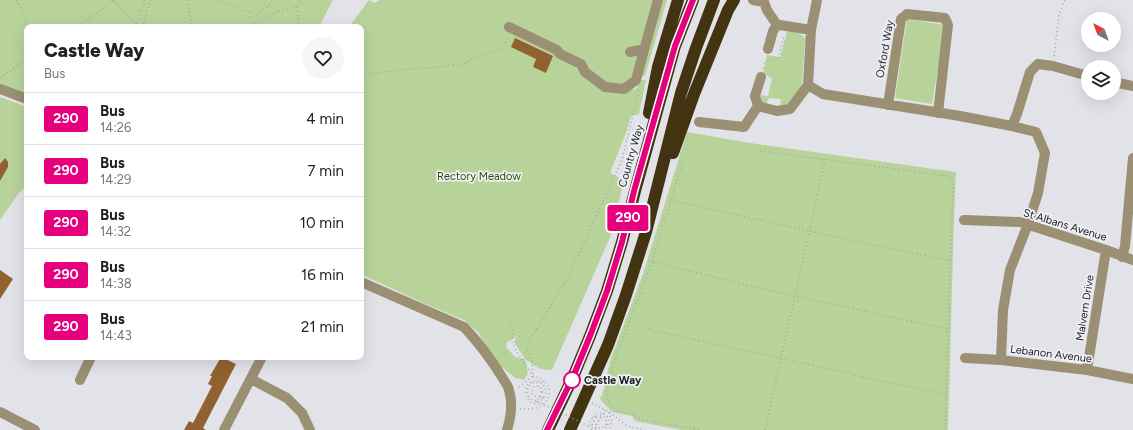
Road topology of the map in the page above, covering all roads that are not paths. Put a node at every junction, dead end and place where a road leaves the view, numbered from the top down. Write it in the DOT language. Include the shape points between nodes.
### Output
graph roads {
  1 [pos="658,0"];
  2 [pos="678,0"];
  3 [pos="693,0"];
  4 [pos="714,0"];
  5 [pos="734,0"];
  6 [pos="754,0"];
  7 [pos="817,0"];
  8 [pos="777,25"];
  9 [pos="511,28"];
  10 [pos="811,30"];
  11 [pos="644,50"];
  12 [pos="768,50"];
  13 [pos="630,52"];
  14 [pos="1081,74"];
  15 [pos="761,77"];
  16 [pos="1121,83"];
  17 [pos="808,85"];
  18 [pos="1133,86"];
  19 [pos="0,89"];
  20 [pos="24,98"];
  21 [pos="888,105"];
  22 [pos="758,106"];
  23 [pos="938,113"];
  24 [pos="699,122"];
  25 [pos="1012,126"];
  26 [pos="1133,158"];
  27 [pos="634,191"];
  28 [pos="964,220"];
  29 [pos="1028,224"];
  30 [pos="646,232"];
  31 [pos="1106,250"];
  32 [pos="1122,257"];
  33 [pos="1133,260"];
  34 [pos="364,283"];
  35 [pos="965,358"];
  36 [pos="90,360"];
  37 [pos="260,360"];
  38 [pos="1001,360"];
  39 [pos="1087,370"];
  40 [pos="251,379"];
  41 [pos="1133,379"];
  42 [pos="80,380"];
  43 [pos="0,412"];
  44 [pos="548,429"];
  45 [pos="35,430"];
  46 [pos="224,430"];
  47 [pos="310,430"];
  48 [pos="507,430"];
  49 [pos="570,430"];
  1 -- 11 [label="street"];
  2 -- 27 [label="highway" via="658,67"];
  3 -- 27 [label="highway, Country Way" via="675,46"];
  4 -- 30 [label="highway" via="681,93"];
  5 -- 30 [label="highway" via="694,94"];
  6 -- 8 [label="street" via="764,2"];
  7 -- 10 [label="street"];
  8 -- 10 [label="street"];
  8 -- 12 [label="street"];
  9 -- 11 [label="street" via="581,64 585,72 605,87 624,88 636,80"];
  10 -- 17 [label="street"];
  11 -- 13 [label="street"];
  14 -- 25 [label="street" via="1038,64 1030,72"];
  15 -- 22 [label="street" via="755,96"];
  16 -- 18 [label="street"];
  17 -- 21 [label="street" via="824,94"];
  17 -- 22 [label="street" via="790,109 777,112"];
  19 -- 20 [label="street"];
  21 -- 23 [label="street"];
  21 -- 23 [label="street, Oxford Way" via="901,19 907,14 945,18 948,26"];
  22 -- 24 [label="street" via="744,127"];
  23 -- 25 [label="street"];
  25 -- 29 [label="street" via="1036,132 1045,154 1038,193"];
  26 -- 32 [label="street"];
  27 -- 44 [label="highway, Country Way" via="607,291 573,377"];
  28 -- 29 [label="street, St Albans Avenue"];
  29 -- 31 [label="street, St Albans Avenue"];
  29 -- 38 [label="street" via="1010,270 1003,310"];
  30 -- 49 [label="highway" via="608,345"];
  31 -- 32 [label="street, St Albans Avenue"];
  31 -- 39 [label="street, Malvern Drive"];
  32 -- 33 [label="street, St Albans Avenue"];
  34 -- 48 [label="street" via="464,327 473,336 509,388 512,409"];
  35 -- 38 [label="street, Lebanon Avenue"];
  36 -- 42 [label="street"];
  37 -- 40 [label="street"];
  38 -- 39 [label="street, Lebanon Avenue"];
  39 -- 41 [label="street, Lebanon Avenue"];
  40 -- 46 [label="street"];
  40 -- 47 [label="street" via="287,398 302,413"];
  43 -- 45 [label="street"];
}
